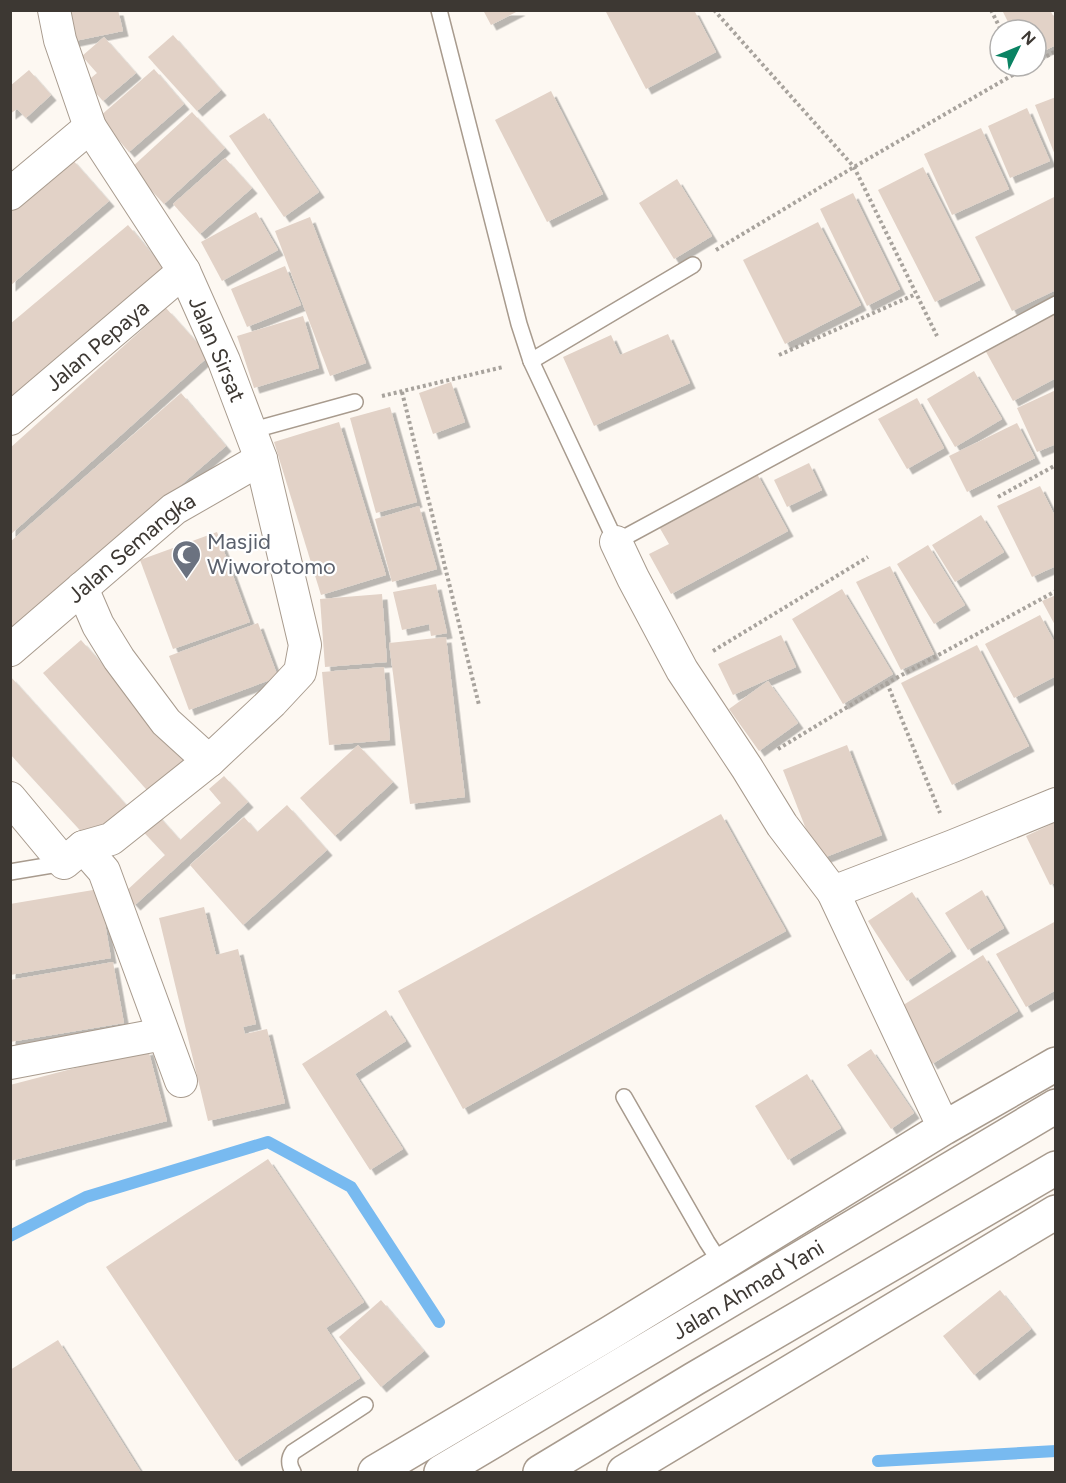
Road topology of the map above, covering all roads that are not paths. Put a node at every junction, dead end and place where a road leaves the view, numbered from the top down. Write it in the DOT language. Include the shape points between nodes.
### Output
graph roads {
  1 [pos="54,10"];
  2 [pos="440,10"];
  3 [pos="90,127"];
  4 [pos="10,194"];
  5 [pos="693,265"];
  6 [pos="184,271"];
  7 [pos="1056,304"];
  8 [pos="531,361"];
  9 [pos="355,402"];
  10 [pos="10,419"];
  11 [pos="256,445"];
  12 [pos="616,542"];
  13 [pos="82,588"];
  14 [pos="10,650"];
  15 [pos="209,761"];
  16 [pos="10,798"];
  17 [pos="1056,804"];
  18 [pos="74,855"];
  19 [pos="10,872"];
  20 [pos="833,892"];
  21 [pos="163,1034"];
  22 [pos="10,1063"];
  23 [pos="1056,1064"];
  24 [pos="181,1081"];
  25 [pos="624,1097"];
  26 [pos="1056,1106"];
  27 [pos="944,1128"];
  28 [pos="1056,1168"];
  29 [pos="1056,1212"];
  30 [pos="722,1265"];
  31 [pos="365,1405"];
  32 [pos="292,1473"];
  33 [pos="375,1473"];
  34 [pos="441,1473"];
  35 [pos="540,1473"];
  36 [pos="624,1473"];
  1 -- 3 [label="street, Jalan Sirsat" via="60,40"];
  2 -- 8 [label="lane"];
  3 -- 4 [label="street"];
  3 -- 6 [label="street, Jalan Sirsat"];
  5 -- 8 [label="lane"];
  6 -- 10 [label="street, Jalan Pepaya"];
  6 -- 11 [label="street, Jalan Sirsat"];
  7 -- 12 [label="lane"];
  8 -- 12 [label="lane"];
  9 -- 11 [label="lane"];
  11 -- 13 [label="street, Jalan Semangka"];
  11 -- 15 [label="street, Jalan Sirsat" via="305,645 300,672"];
  12 -- 20 [label="street" via="682,670 782,825"];
  13 -- 14 [label="street, Jalan Semangka"];
  13 -- 15 [label="street" via="119,659 166,722"];
  15 -- 18 [label="street, Jalan Sirsat" via="111,839"];
  16 -- 18 [label="street"];
  17 -- 20 [label="street"];
  18 -- 19 [label="lane"];
  18 -- 21 [label="street" via="104,871"];
  20 -- 27 [label="street"];
  21 -- 22 [label="street"];
  21 -- 24 [label="street"];
  23 -- 27 [label="main road"];
  25 -- 30 [label="lane"];
  26 -- 34 [label="main road, Jalan Ahmad Yani"];
  27 -- 30 [label="main road"];
  28 -- 35 [label="main road"];
  29 -- 36 [label="main road"];
  30 -- 33 [label="main road"];
  31 -- 32 [label="lane" via="293,1452 289,1466"];
}
